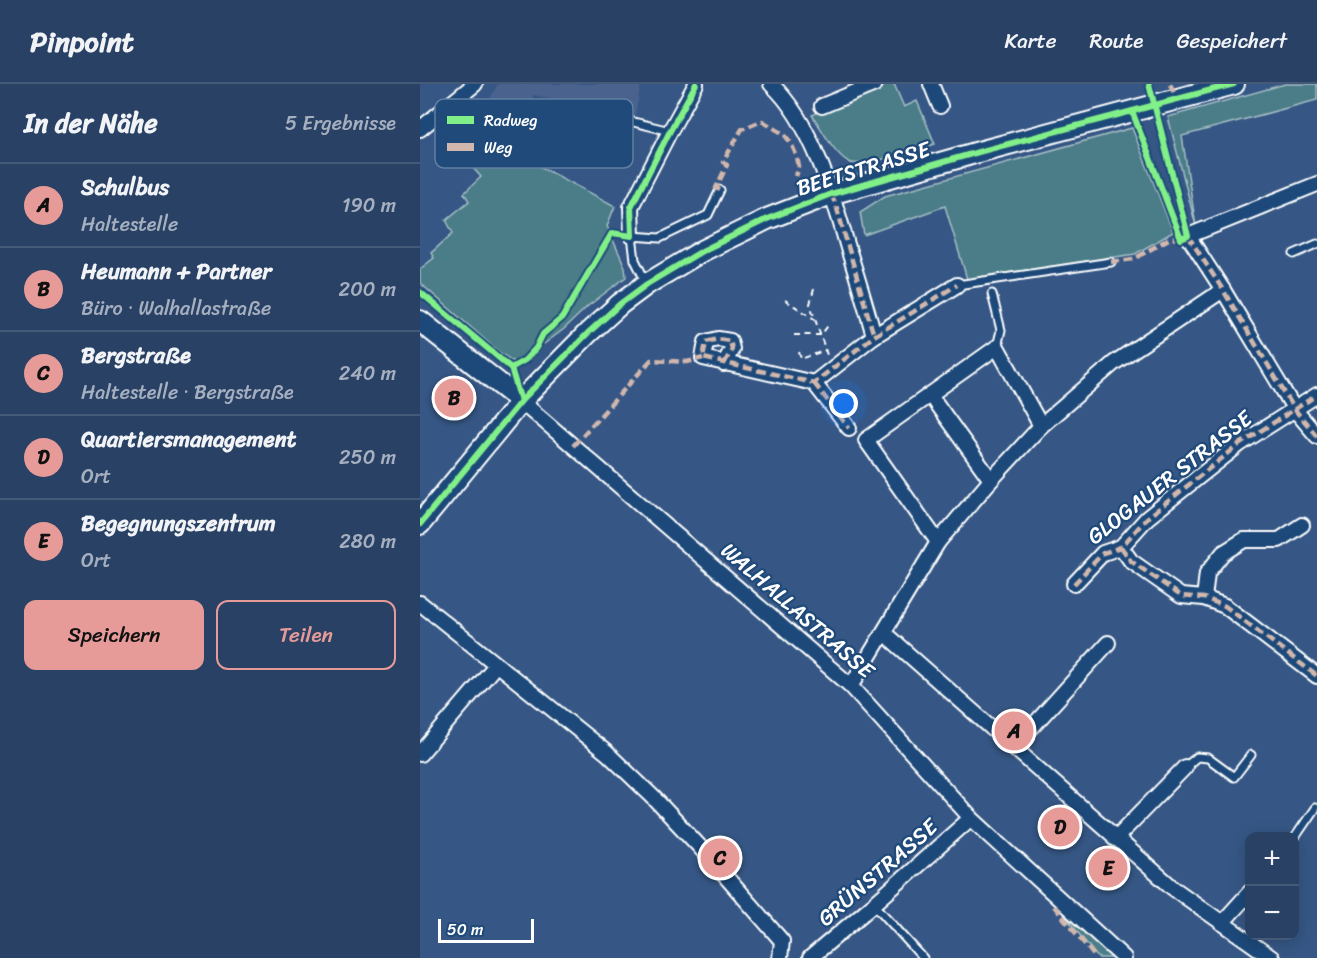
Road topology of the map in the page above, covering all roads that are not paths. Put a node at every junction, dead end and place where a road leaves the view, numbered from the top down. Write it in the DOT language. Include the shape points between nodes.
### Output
graph roads {
  1 [pos="475,84"];
  2 [pos="696,84"];
  3 [pos="771,84"];
  4 [pos="875,84"];
  5 [pos="931,84"];
  6 [pos="1234,84"];
  7 [pos="457,99"];
  8 [pos="822,106"];
  9 [pos="940,106"];
  10 [pos="435,117"];
  11 [pos="633,122"];
  12 [pos="420,129"];
  13 [pos="670,131"];
  14 [pos="1317,184"];
  15 [pos="720,190"];
  16 [pos="831,194"];
  17 [pos="633,236"];
  18 [pos="1317,244"];
  19 [pos="1294,254"];
  20 [pos="1111,262"];
  21 [pos="647,284"];
  22 [pos="957,285"];
  23 [pos="1223,290"];
  24 [pos="992,294"];
  25 [pos="420,321"];
  26 [pos="874,336"];
  27 [pos="997,346"];
  28 [pos="724,364"];
  29 [pos="814,383"];
  30 [pos="930,394"];
  31 [pos="1317,395"];
  32 [pos="521,401"];
  33 [pos="1295,410"];
  34 [pos="1041,426"];
  35 [pos="849,428"];
  36 [pos="1317,436"];
  37 [pos="991,480"];
  38 [pos="420,524"];
  39 [pos="1302,525"];
  40 [pos="938,542"];
  41 [pos="1121,547"];
  42 [pos="1074,584"];
  43 [pos="1204,598"];
  44 [pos="420,603"];
  45 [pos="884,633"];
  46 [pos="1108,643"];
  47 [pos="496,665"];
  48 [pos="1317,676"];
  49 [pos="851,686"];
  50 [pos="1014,747"];
  51 [pos="420,754"];
  52 [pos="1251,755"];
  53 [pos="1185,766"];
  54 [pos="1315,808"];
  55 [pos="971,818"];
  56 [pos="1299,832"];
  57 [pos="1115,839"];
  58 [pos="1245,898"];
  59 [pos="874,904"];
  60 [pos="1222,923"];
  61 [pos="780,958"];
  62 [pos="810,958"];
  63 [pos="922,958"];
  64 [pos="1124,958"];
  65 [pos="1272,958"];
  1 -- 7 [label="street"];
  2 -- 13 [label="street"];
  3 -- 16 [label="street" via="797,117"];
  4 -- 8 [label="street"];
  5 -- 9 [label="street"];
  6 -- 16 [label="main road, BEETSTRASSE"];
  10 -- 12 [label="street"];
  11 -- 13 [label="lane"];
  13 -- 17 [label="street" via="631,207"];
  14 -- 23 [label="street" via="1188,236"];
  15 -- 17 [label="lane" via="708,215 660,238"];
  16 -- 21 [label="main road, BEETSTRASSE" via="736,233"];
  16 -- 26 [label="street"];
  17 -- 21 [label="lane" via="635,260"];
  18 -- 19 [label="lane"];
  20 -- 22 [label="lane"];
  21 -- 32 [label="main road, BEETSTRASSE" via="588,333"];
  22 -- 26 [label="street"];
  23 -- 33 [label="street"];
  23 -- 34 [label="street" via="1114,363"];
  24 -- 27 [label="lane" via="1001,330"];
  25 -- 32 [label="main road, WALHALLASTRASSE"];
  26 -- 29 [label="street"];
  27 -- 30 [label="street"];
  27 -- 34 [label="street"];
  28 -- 29 [label="street"];
  29 -- 35 [label="street"];
  30 -- 37 [label="street"];
  30 -- 40 [label="street" via="866,440"];
  31 -- 33 [label="street, GLOGAUER STRASSE"];
  32 -- 38 [label="main road, BEETSTRASSE"];
  32 -- 49 [label="street, WALHALLASTRASSE"];
  33 -- 36 [label="street"];
  33 -- 41 [label="street, GLOGAUER STRASSE" via="1240,444 1148,518"];
  34 -- 37 [label="street"];
  37 -- 40 [label="street"];
  39 -- 43 [label="street" via="1279,540 1244,540 1223,553 1207,573"];
  40 -- 45 [label="street"];
  41 -- 42 [label="street, GLOGAUER STRASSE" via="1103,553"];
  41 -- 43 [label="street" via="1131,561 1181,596"];
  43 -- 48 [label="street" via="1225,606"];
  44 -- 47 [label="street"];
  45 -- 49 [label="street"];
  45 -- 50 [label="street"];
  46 -- 50 [label="street"];
  47 -- 51 [label="street"];
  47 -- 61 [label="street" via="607,753 653,797 782,941"];
  49 -- 55 [label="street, WALHALLASTRASSE"];
  50 -- 57 [label="street"];
  52 -- 53 [label="lane" via="1234,777 1208,758 1197,757"];
  53 -- 57 [label="street"];
  54 -- 56 [label="lane"];
  55 -- 59 [label="street, GRÜNSTRASSE"];
  55 -- 64 [label="street, WALHALLASTRASSE"];
  57 -- 60 [label="street"];
  58 -- 60 [label="street"];
  59 -- 62 [label="street, GRÜNSTRASSE"];
  59 -- 63 [label="lane"];
  60 -- 65 [label="street"];
}
